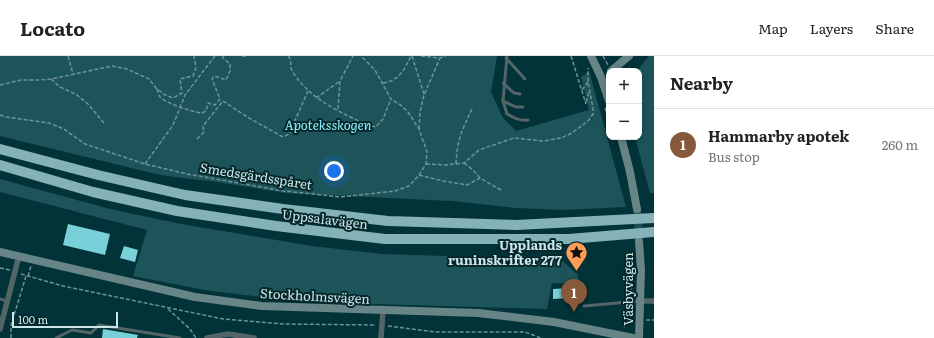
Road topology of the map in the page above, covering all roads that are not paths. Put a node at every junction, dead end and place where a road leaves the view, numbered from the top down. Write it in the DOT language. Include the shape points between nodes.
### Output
graph roads {
  1 [pos="591,56"];
  2 [pos="629,56"];
  3 [pos="506,57"];
  4 [pos="615,68"];
  5 [pos="606,74"];
  6 [pos="601,77"];
  7 [pos="525,79"];
  8 [pos="503,83"];
  9 [pos="606,92"];
  10 [pos="520,94"];
  11 [pos="503,101"];
  12 [pos="523,107"];
  13 [pos="528,120"];
  14 [pos="622,140"];
  15 [pos="0,149"];
  16 [pos="0,165"];
  17 [pos="637,209"];
  18 [pos="654,218"];
  19 [pos="654,232"];
  20 [pos="640,241"];
  21 [pos="0,252"];
  22 [pos="19,256"];
  23 [pos="0,299"];
  24 [pos="7,301"];
  25 [pos="640,301"];
  26 [pos="654,301"];
  27 [pos="584,306"];
  28 [pos="383,311"];
  29 [pos="0,329"];
  30 [pos="91,333"];
  31 [pos="157,336"];
  32 [pos="214,337"];
  33 [pos="56,338"];
  34 [pos="90,338"];
  35 [pos="180,338"];
  36 [pos="207,338"];
  37 [pos="254,338"];
  38 [pos="381,338"];
  39 [pos="633,338"];
  40 [pos="639,338"];
  1 -- 6 [label="street"];
  2 -- 4 [label="street"];
  3 -- 7 [label="lane"];
  3 -- 8 [label="lane"];
  5 -- 6 [label="street"];
  6 -- 9 [label="street"];
  8 -- 10 [label="lane" via="514,93"];
  8 -- 11 [label="lane"];
  11 -- 12 [label="lane" via="516,107"];
  11 -- 13 [label="lane" via="507,114"];
  14 -- 17 [label="street"];
  15 -- 18 [label="highway, Uppsalavägen" via="186,195 388,221 516,226"];
  16 -- 19 [label="highway, Uppsalavägen" via="93,192 177,211 385,239 569,239"];
  20 -- 25 [label="street, Väsbyvägen"];
  21 -- 22 [label="street, Stockholmsvägen"];
  22 -- 24 [label="street"];
  22 -- 28 [label="street, Stockholmsvägen" via="195,297 262,306"];
  23 -- 24 [label="lane"];
  24 -- 29 [label="street"];
  25 -- 26 [label="street"];
  25 -- 27 [label="lane"];
  25 -- 40 [label="street, Väsbyvägen"];
  28 -- 38 [label="street"];
  28 -- 39 [label="street, Stockholmsvägen" via="478,313 554,322"];
  30 -- 31 [label="lane" via="99,324"];
  30 -- 33 [label="lane" via="72,330"];
  30 -- 34 [label="lane"];
  31 -- 35 [label="lane"];
  32 -- 36 [label="street"];
  32 -- 37 [label="street" via="228,334"];
}
